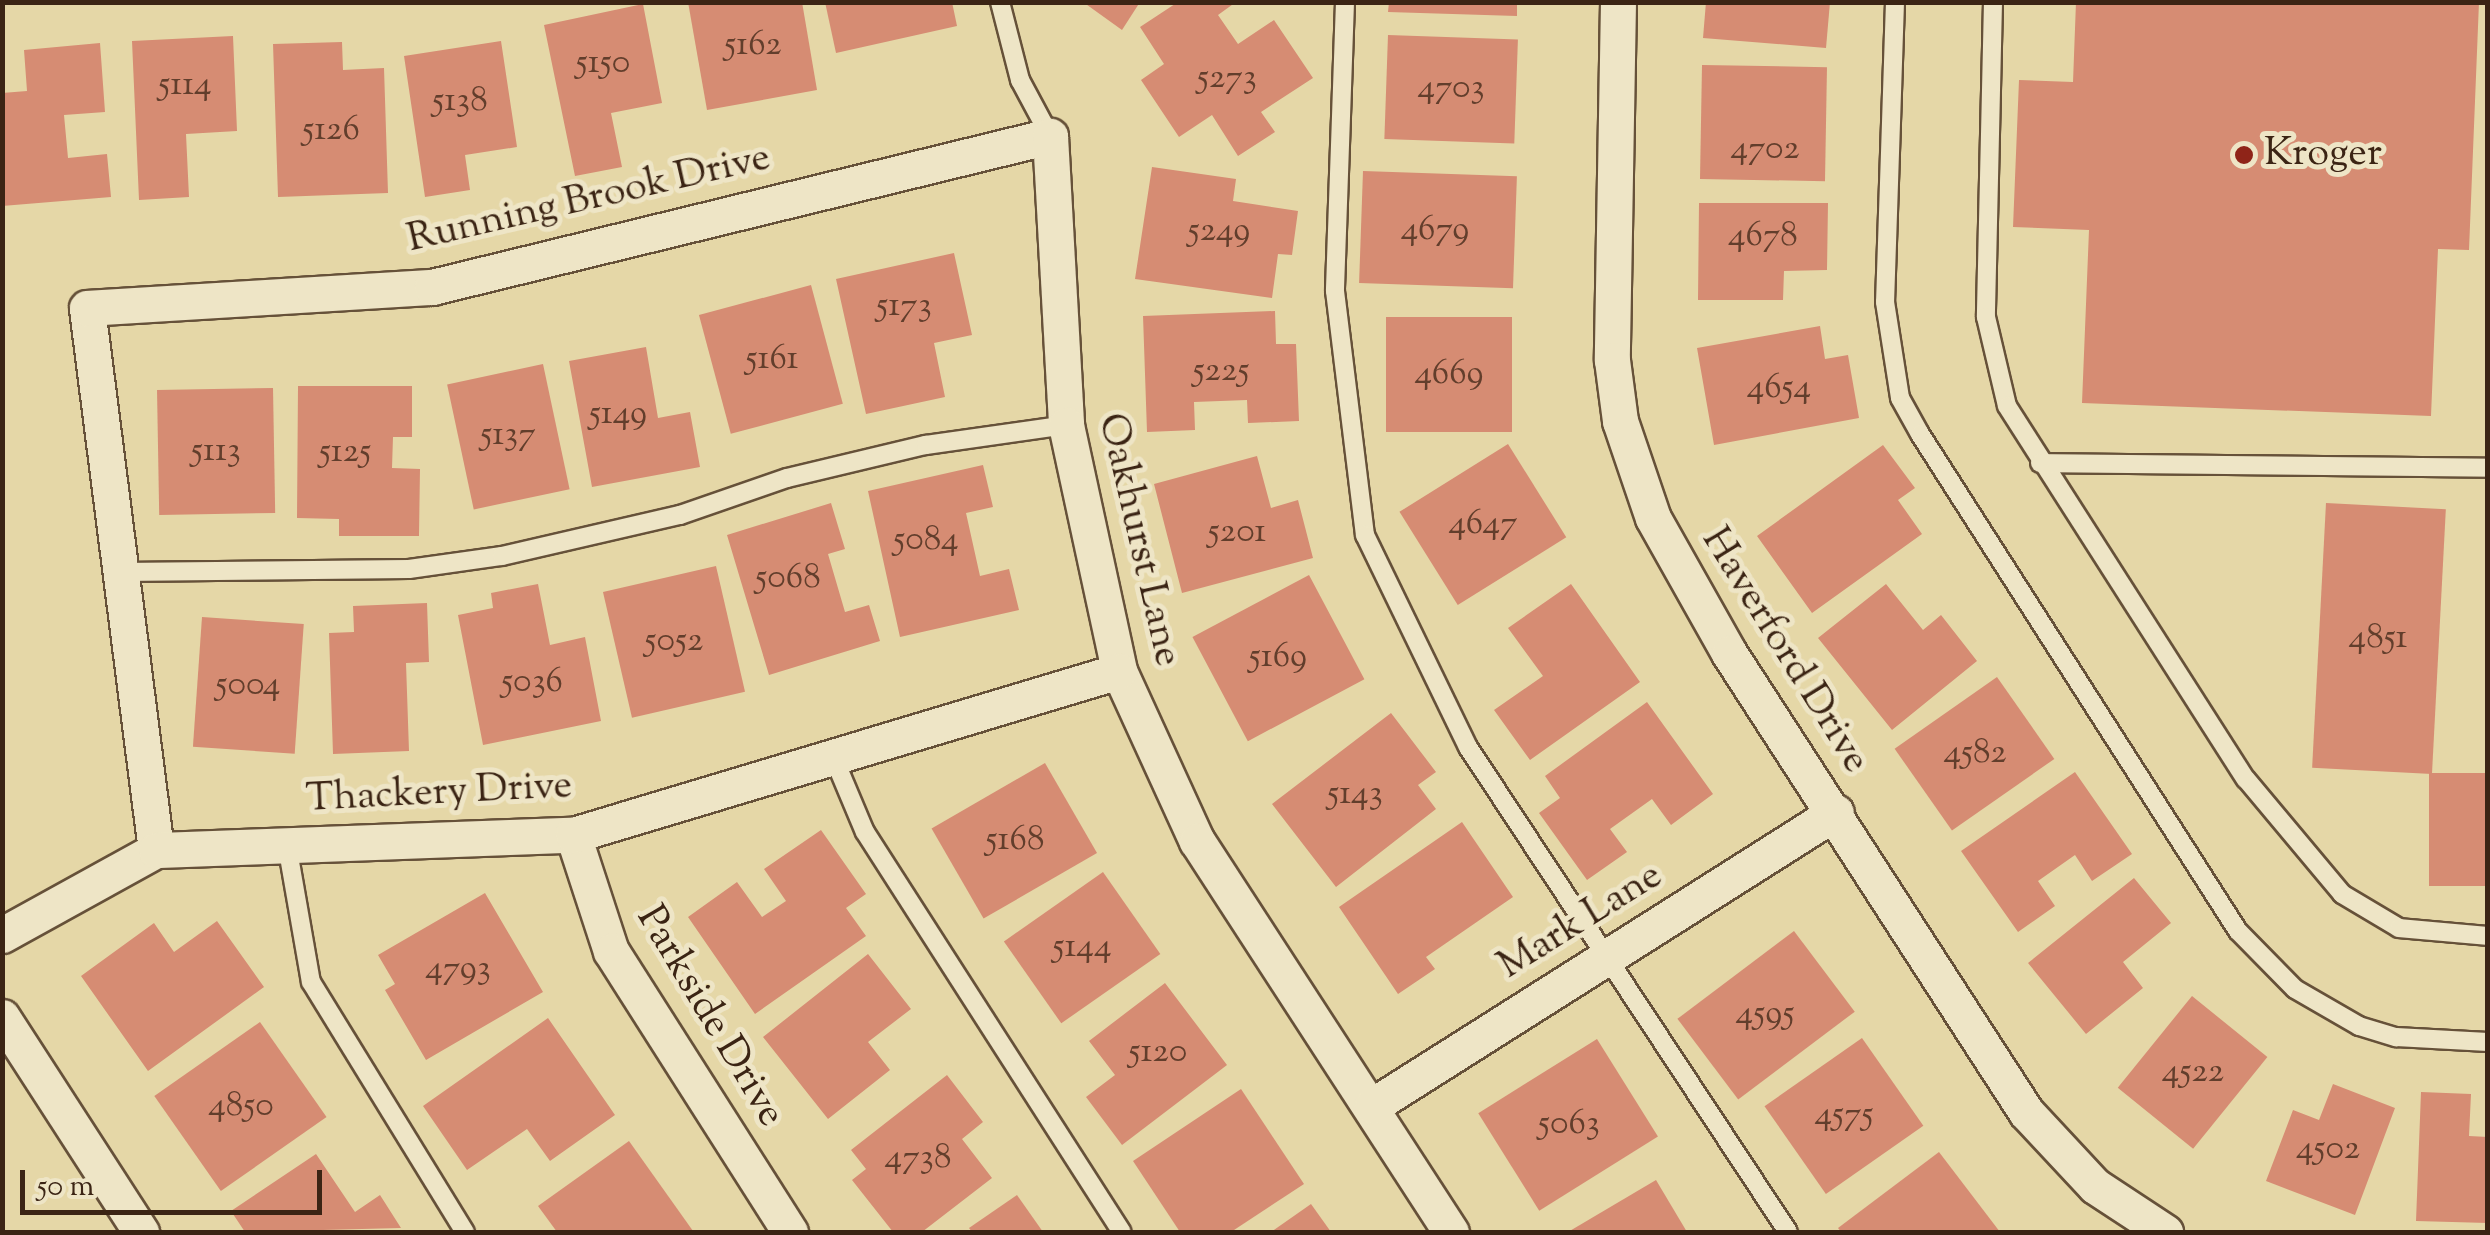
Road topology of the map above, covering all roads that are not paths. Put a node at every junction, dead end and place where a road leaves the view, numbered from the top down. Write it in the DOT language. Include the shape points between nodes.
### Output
graph roads {
  1 [pos="1000,2"];
  2 [pos="1345,2"];
  3 [pos="1618,2"];
  4 [pos="1895,2"];
  5 [pos="1994,2"];
  6 [pos="1050,136"];
  7 [pos="1066,425"];
  8 [pos="2040,463"];
  9 [pos="2488,468"];
  10 [pos="121,572"];
  11 [pos="1119,671"];
  12 [pos="833,756"];
  13 [pos="1836,812"];
  14 [pos="573,835"];
  15 [pos="287,845"];
  16 [pos="156,850"];
  17 [pos="2,936"];
  18 [pos="2488,936"];
  19 [pos="1604,956"];
  20 [pos="2,1016"];
  21 [pos="2488,1042"];
  22 [pos="1372,1106"];
  23 [pos="141,1232"];
  24 [pos="465,1232"];
  25 [pos="790,1232"];
  26 [pos="1122,1232"];
  27 [pos="1450,1232"];
  28 [pos="1788,1232"];
  29 [pos="2165,1232"];
  1 -- 6 [label="lane" via="1020,80"];
  2 -- 19 [label="lane" via="1335,291 1366,535 1468,747"];
  3 -- 13 [label="street, Haverford Drive" via="1609,277 1616,390 1634,475 1681,573"];
  4 -- 21 [label="lane" via="1886,302 1900,398 1920,434 2104,728 2251,945 2295,989 2360,1026 2396,1038"];
  5 -- 8 [label="lane" via="1986,318 2007,406"];
  6 -- 7 [label="street, Oakhurst Lane"];
  6 -- 10 [label="street, Running Brook Drive" via="432,288 88,308"];
  7 -- 10 [label="lane" via="926,445 787,478 680,515 502,556 408,569"];
  7 -- 11 [label="street, Oakhurst Lane"];
  8 -- 9 [label="lane"];
  8 -- 18 [label="lane" via="2246,779 2342,894 2399,928"];
  10 -- 16 [label="street, Running Brook Drive"];
  11 -- 12 [label="street, Thackery Drive"];
  11 -- 22 [label="street, Oakhurst Lane" via="1197,841"];
  12 -- 14 [label="street, Thackery Drive"];
  12 -- 26 [label="lane" via="864,832"];
  13 -- 19 [label="street, Mark Lane"];
  13 -- 29 [label="street, Haverford Drive" via="2026,1112 2094,1186"];
  14 -- 15 [label="street, Thackery Drive"];
  14 -- 25 [label="street, Parkside Drive" via="611,951"];
  15 -- 16 [label="street, Thackery Drive"];
  15 -- 24 [label="lane" via="311,982"];
  16 -- 17 [label="street, Thackery Drive"];
  19 -- 22 [label="street, Mark Lane"];
  19 -- 28 [label="lane"];
  20 -- 23 [label="street"];
  22 -- 27 [label="street, Oakhurst Lane"];
}
